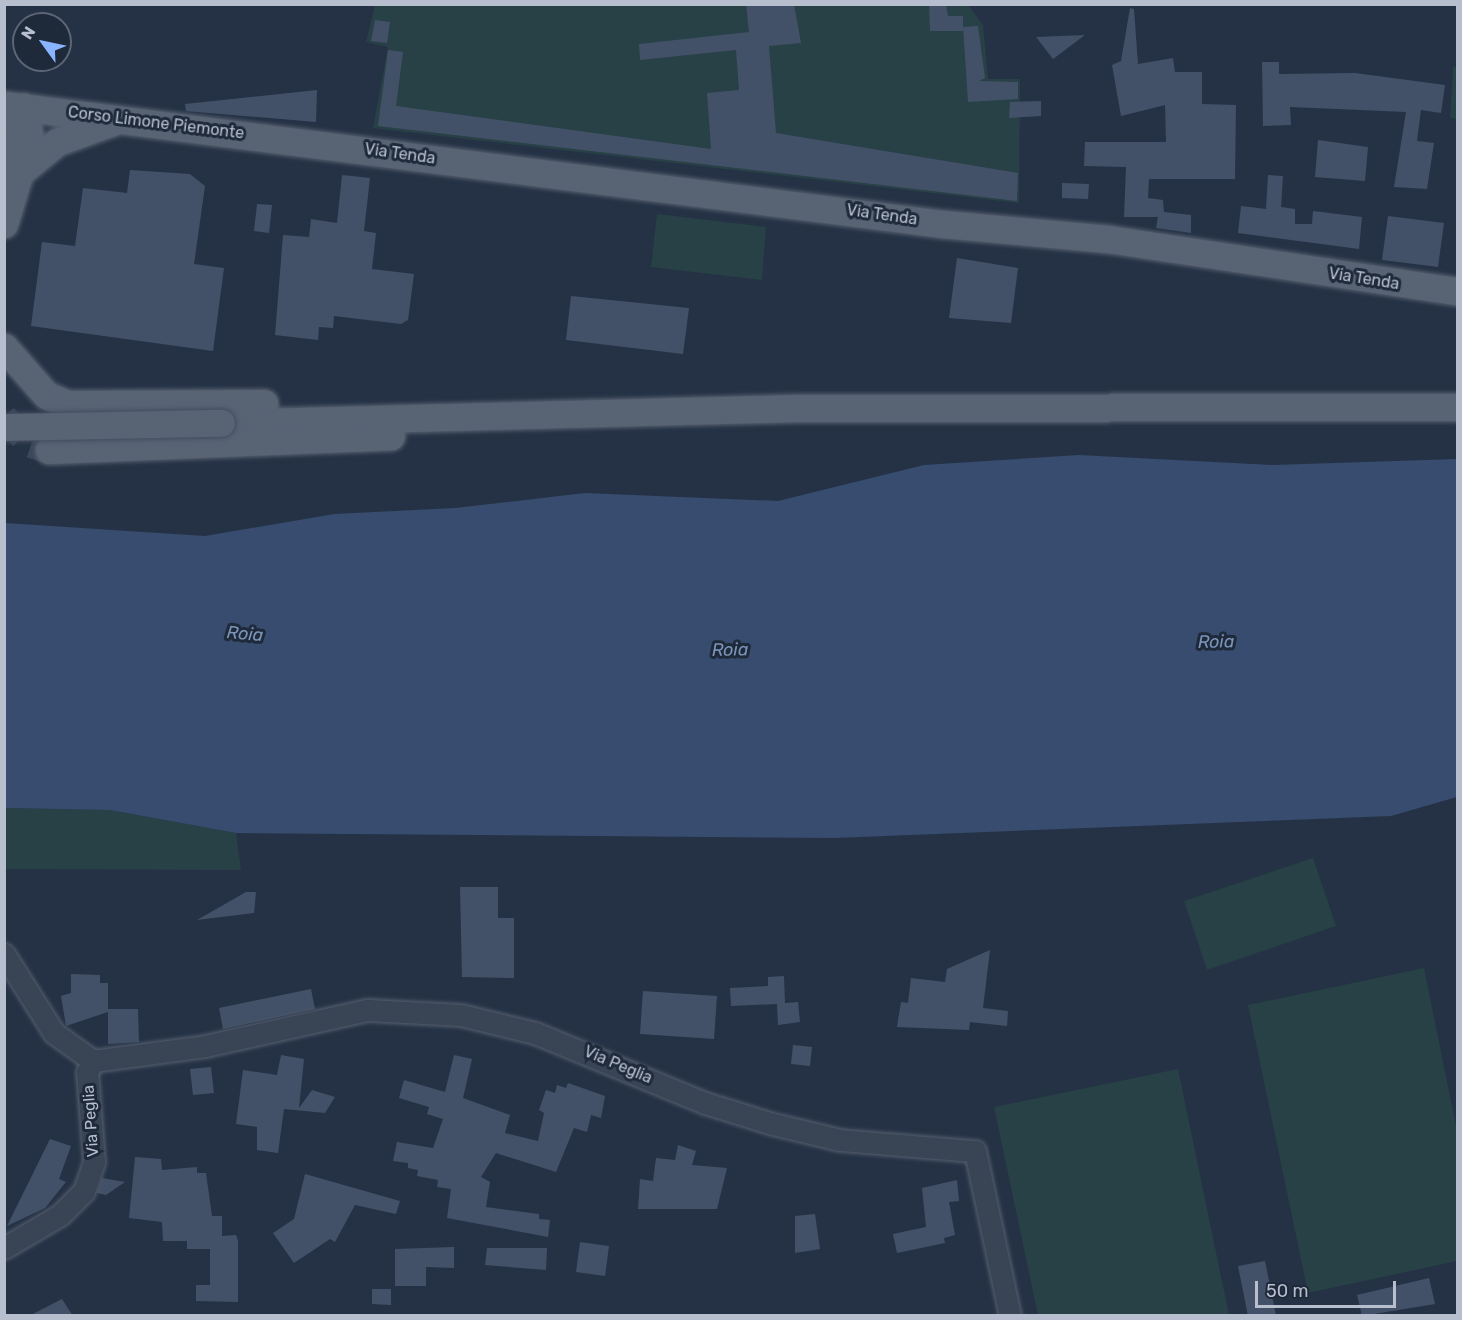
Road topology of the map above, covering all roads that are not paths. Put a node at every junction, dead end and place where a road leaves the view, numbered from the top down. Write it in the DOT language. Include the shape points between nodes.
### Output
graph roads {
  1 [pos="14,106"];
  2 [pos="118,121"];
  3 [pos="307,142"];
  4 [pos="14,167"];
  5 [pos="4,224"];
  6 [pos="1458,291"];
  7 [pos="4,347"];
  8 [pos="1458,407"];
  9 [pos="598,412"];
  10 [pos="4,427"];
  11 [pos="49,450"];
  12 [pos="4,954"];
  13 [pos="93,1060"];
  14 [pos="4,1248"];
  15 [pos="1010,1316"];
  1 -- 2 [label="main road, Corso Limone Piemonte"];
  1 -- 4 [label="main road"];
  2 -- 3 [label="main road, Corso Limone Piemonte"];
  2 -- 4 [label="main road" via="57,142"];
  3 -- 6 [label="main road, Via Tenda" via="943,224 1108,239"];
  4 -- 5 [label="main road"];
  7 -- 9 [label="main road" via="46,395 67,404 514,399"];
  8 -- 9 [label="main road"];
  9 -- 10 [label="main road, bridge"];
  9 -- 11 [label="main road" via="496,431"];
  12 -- 13 [label="street, Via Peglia" via="54,1033"];
  13 -- 14 [label="street, Via Peglia" via="87,1071 94,1162 84,1191 60,1215"];
  13 -- 15 [label="street, Via Peglia" via="205,1046 368,1010 461,1015 545,1036 705,1103 772,1124 840,1140 975,1151"];
}
